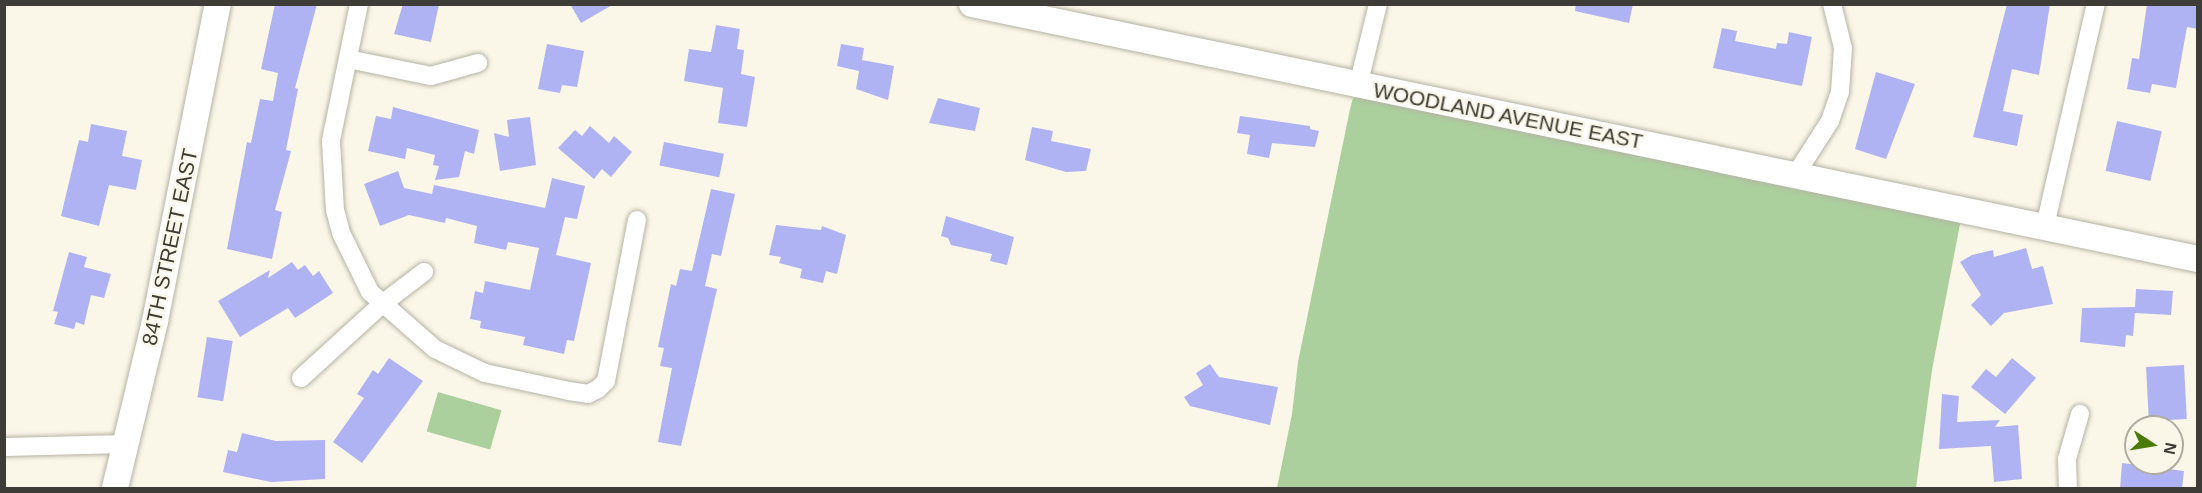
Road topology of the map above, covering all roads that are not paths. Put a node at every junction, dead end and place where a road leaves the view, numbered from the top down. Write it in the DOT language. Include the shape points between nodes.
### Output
graph roads {
  1 [pos="218,4"];
  2 [pos="359,4"];
  3 [pos="972,4"];
  4 [pos="1378,4"];
  5 [pos="1832,4"];
  6 [pos="2096,4"];
  7 [pos="1018,9"];
  8 [pos="348,59"];
  9 [pos="478,63"];
  10 [pos="1358,86"];
  11 [pos="1796,174"];
  12 [pos="637,220"];
  13 [pos="2045,226"];
  14 [pos="2198,259"];
  15 [pos="424,272"];
  16 [pos="382,304"];
  17 [pos="301,378"];
  18 [pos="2080,414"];
  19 [pos="126,444"];
  20 [pos="4,447"];
  21 [pos="115,489"];
  22 [pos="2068,489"];
  1 -- 19 [label="street, 84TH STREET EAST" via="158,310"];
  2 -- 8 [label="street"];
  3 -- 7 [label="street, WOODLAND AVENUE EAST"];
  4 -- 10 [label="street"];
  5 -- 11 [label="street" via="1843,48 1840,92 1830,121"];
  6 -- 13 [label="street"];
  7 -- 10 [label="street, WOODLAND AVENUE EAST"];
  8 -- 9 [label="street" via="431,76"];
  8 -- 16 [label="street" via="331,141 332,186 341,233 367,285"];
  10 -- 11 [label="street, WOODLAND AVENUE EAST"];
  11 -- 13 [label="street, WOODLAND AVENUE EAST"];
  12 -- 16 [label="street" via="606,381 598,389 579,392 485,373 435,349"];
  13 -- 14 [label="street, WOODLAND AVENUE EAST"];
  15 -- 16 [label="street"];
  16 -- 17 [label="street"];
  18 -- 22 [label="street" via="2067,459"];
  19 -- 20 [label="street"];
  19 -- 21 [label="street, 84TH STREET EAST"];
}
